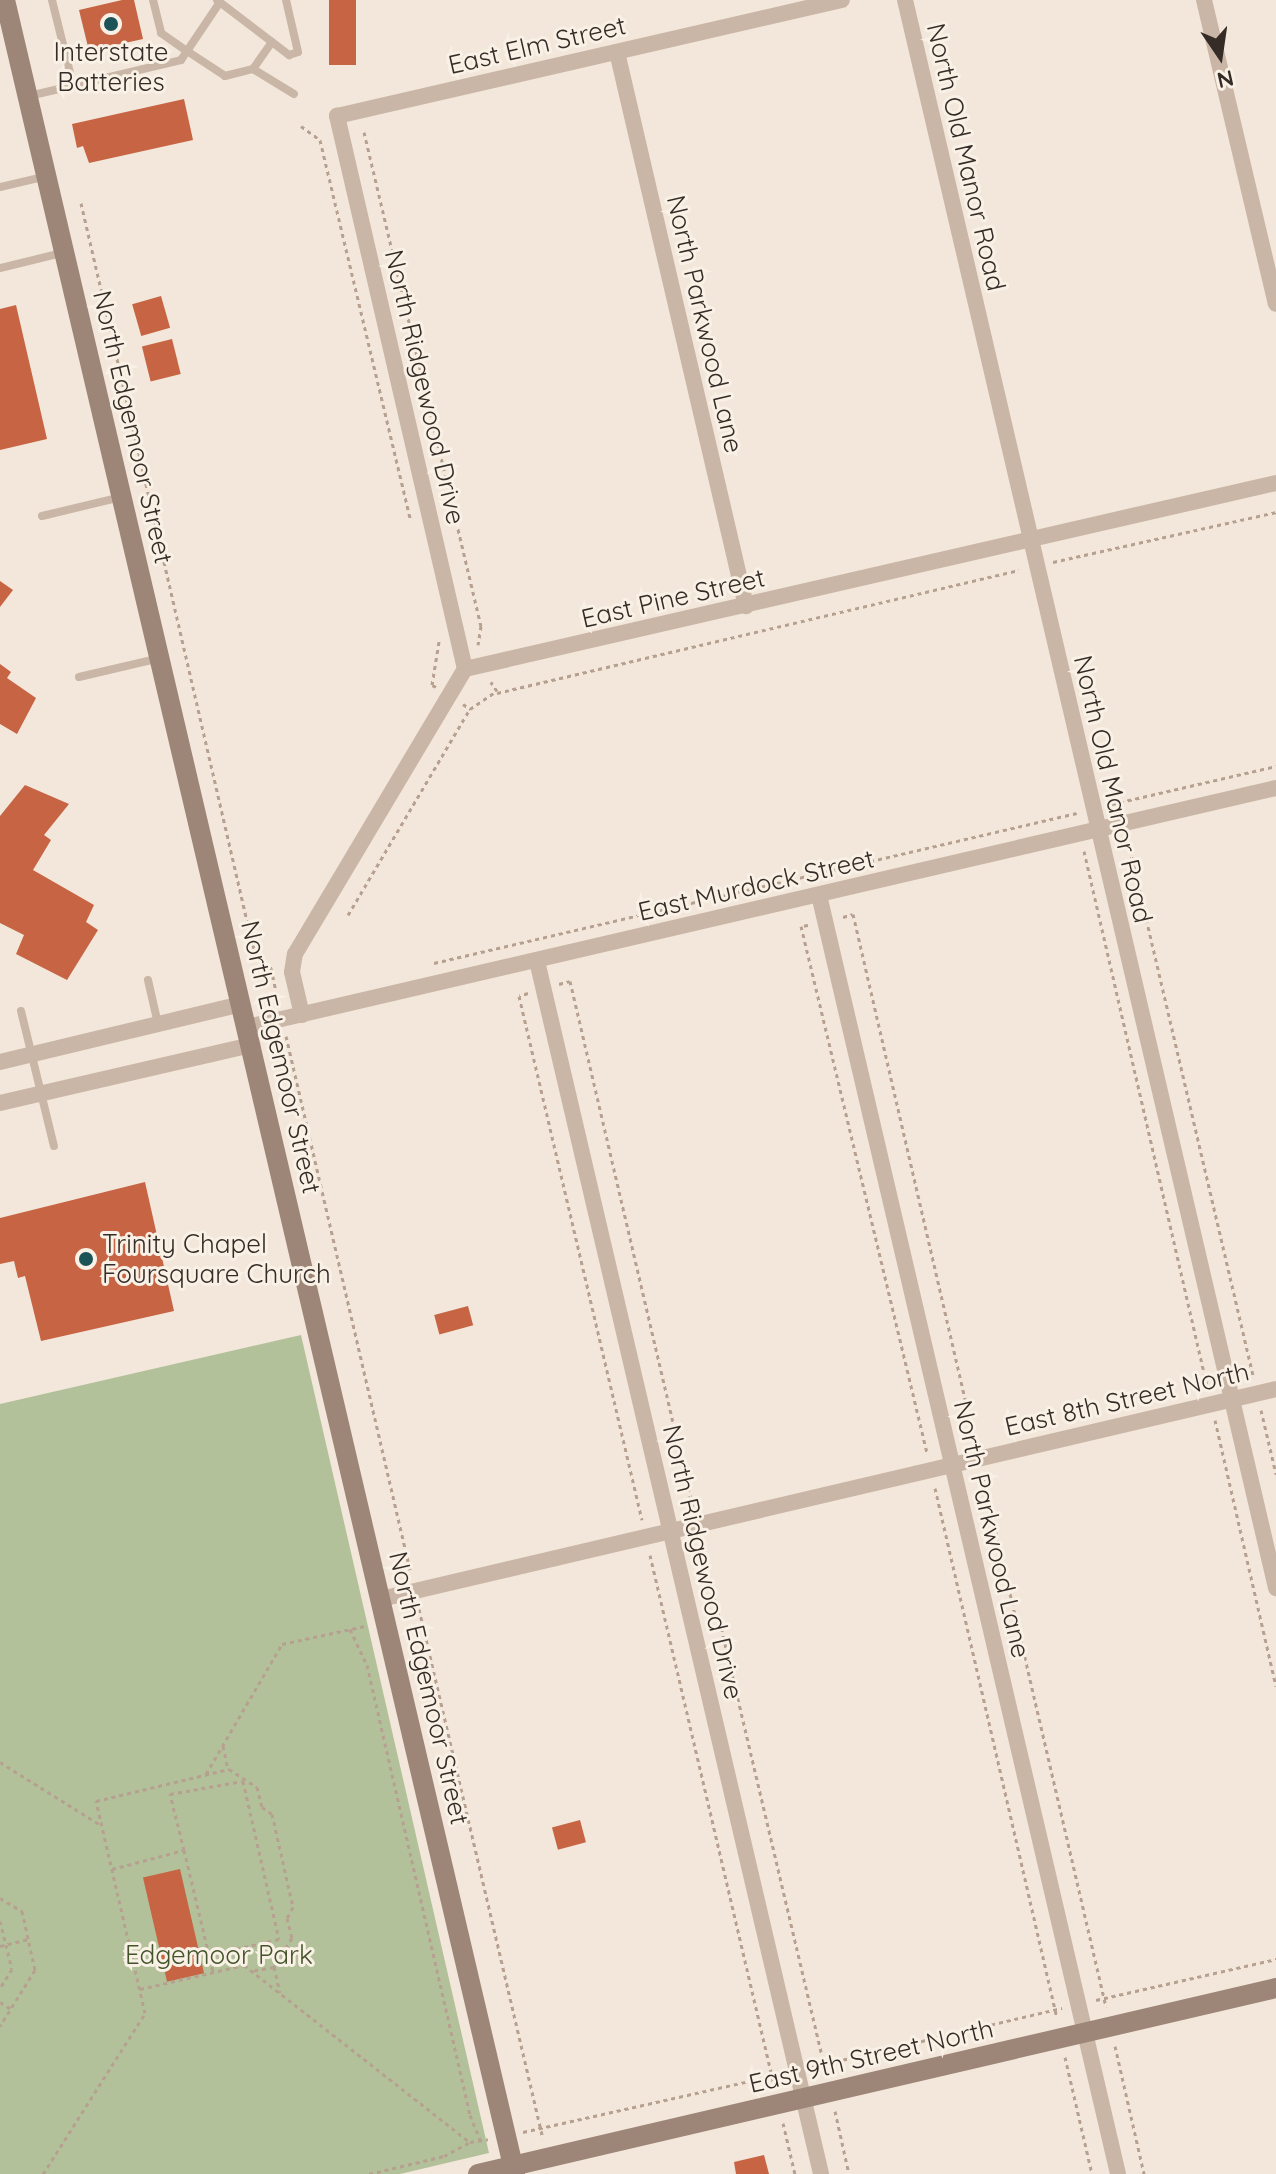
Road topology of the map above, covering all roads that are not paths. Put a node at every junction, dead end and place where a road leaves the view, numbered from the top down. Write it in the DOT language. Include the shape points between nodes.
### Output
graph roads {
  1 [pos="52,0"];
  2 [pos="153,0"];
  3 [pos="286,0"];
  4 [pos="842,0"];
  5 [pos="905,0"];
  6 [pos="1204,0"];
  7 [pos="219,1"];
  8 [pos="5,12"];
  9 [pos="272,42"];
  10 [pos="187,51"];
  11 [pos="617,52"];
  12 [pos="253,69"];
  13 [pos="73,85"];
  14 [pos="294,94"];
  15 [pos="29,96"];
  16 [pos="337,116"];
  17 [pos="48,176"];
  18 [pos="0,187"];
  19 [pos="67,252"];
  20 [pos="0,268"];
  21 [pos="1276,304"];
  22 [pos="1276,483"];
  23 [pos="122,497"];
  24 [pos="42,516"];
  25 [pos="1030,540"];
  26 [pos="746,606"];
  27 [pos="160,658"];
  28 [pos="465,669"];
  29 [pos="79,677"];
  30 [pos="1276,788"];
  31 [pos="1098,830"];
  32 [pos="819,895"];
  33 [pos="537,961"];
  34 [pos="148,980"];
  35 [pos="242,1004"];
  36 [pos="21,1011"];
  37 [pos="302,1015"];
  38 [pos="158,1024"];
  39 [pos="249,1036"];
  40 [pos="32,1055"];
  41 [pos="0,1062"];
  42 [pos="41,1093"];
  43 [pos="0,1103"];
  44 [pos="54,1146"];
  45 [pos="1276,1389"];
  46 [pos="1232,1399"];
  47 [pos="952,1465"];
  48 [pos="671,1531"];
  49 [pos="1276,1588"];
  50 [pos="381,1599"];
  51 [pos="1276,1988"];
  52 [pos="1086,2032"];
  53 [pos="803,2098"];
  54 [pos="514,2170"];
  55 [pos="478,2174"];
  56 [pos="821,2174"];
  57 [pos="1118,2174"];
  1 -- 13 [label="lane"];
  2 -- 10 [label="lane" via="161,33"];
  3 -- 9 [label="lane" via="298,52 289,55"];
  4 -- 11 [label="street, East Elm Street"];
  5 -- 25 [label="street, North Old Manor Road"];
  6 -- 21 [label="street"];
  7 -- 9 [label="lane"];
  7 -- 10 [label="lane"];
  8 -- 15 [label="street, North Edgemoor Street"];
  9 -- 12 [label="lane"];
  10 -- 12 [label="lane" via="225,76"];
  10 -- 13 [label="lane" via="181,60"];
  11 -- 16 [label="street, East Elm Street"];
  11 -- 26 [label="street, North Parkwood Lane"];
  12 -- 14 [label="lane"];
  13 -- 15 [label="lane"];
  15 -- 17 [label="street, North Edgemoor Street"];
  16 -- 28 [label="street, North Ridgewood Drive"];
  17 -- 18 [label="lane"];
  17 -- 19 [label="street, North Edgemoor Street"];
  19 -- 20 [label="lane"];
  19 -- 23 [label="street, North Edgemoor Street"];
  22 -- 25 [label="street, East Pine Street"];
  23 -- 24 [label="lane"];
  23 -- 27 [label="street, North Edgemoor Street"];
  25 -- 26 [label="street, East Pine Street"];
  25 -- 31 [label="street, North Old Manor Road"];
  26 -- 28 [label="street, East Pine Street"];
  27 -- 29 [label="lane"];
  27 -- 35 [label="street, North Edgemoor Street"];
  28 -- 37 [label="street" via="295,954 292,972"];
  30 -- 31 [label="street, East Murdock Street"];
  31 -- 32 [label="street, East Murdock Street"];
  31 -- 46 [label="street, North Old Manor Road"];
  32 -- 33 [label="street, East Murdock Street"];
  32 -- 47 [label="street, North Parkwood Lane"];
  33 -- 37 [label="street, East Murdock Street"];
  33 -- 48 [label="street, North Ridgewood Drive"];
  34 -- 38 [label="lane"];
  35 -- 38 [label="street"];
  35 -- 39 [label="street, North Edgemoor Street"];
  36 -- 40 [label="lane"];
  37 -- 39 [label="street, East Murdock Street"];
  38 -- 40 [label="street"];
  39 -- 42 [label="street, East Murdock Street"];
  39 -- 50 [label="street, North Edgemoor Street"];
  40 -- 41 [label="street"];
  40 -- 42 [label="lane"];
  42 -- 43 [label="street, East Murdock Street"];
  42 -- 44 [label="lane"];
  45 -- 46 [label="street, East 8th Street North"];
  46 -- 47 [label="street, East 8th Street North"];
  46 -- 49 [label="street, North Old Manor Road"];
  47 -- 48 [label="street, East 8th Street North"];
  47 -- 52 [label="street, North Parkwood Lane"];
  48 -- 50 [label="street, East 8th Street North"];
  48 -- 53 [label="street, North Ridgewood Drive"];
  50 -- 54 [label="street, North Edgemoor Street"];
  51 -- 52 [label="street, East 9th Street North"];
  52 -- 53 [label="street, East 9th Street North"];
  52 -- 57 [label="street, North Parkwood Lane"];
  53 -- 54 [label="street, East 9th Street North"];
  53 -- 56 [label="street, North Ridgewood Drive"];
  54 -- 55 [label="street, East 9th Street North"];
}
